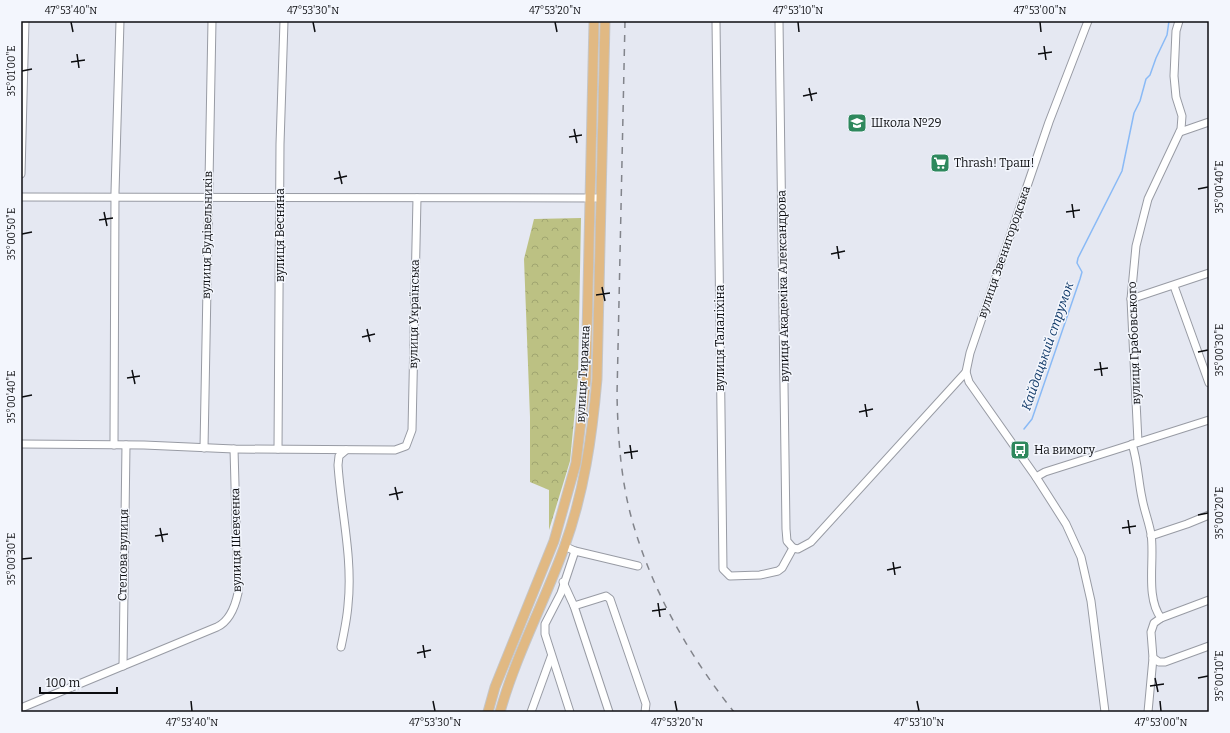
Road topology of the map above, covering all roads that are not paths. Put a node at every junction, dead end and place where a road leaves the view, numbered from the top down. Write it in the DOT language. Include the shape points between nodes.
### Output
graph roads {
  1 [pos="25,21"];
  2 [pos="120,21"];
  3 [pos="212,21"];
  4 [pos="284,21"];
  5 [pos="594,21"];
  6 [pos="605,21"];
  7 [pos="716,21"];
  8 [pos="779,21"];
  9 [pos="1088,21"];
  10 [pos="1179,21"];
  11 [pos="1209,122"];
  12 [pos="1180,132"];
  13 [pos="21,174"];
  14 [pos="21,197"];
  15 [pos="116,198"];
  16 [pos="208,198"];
  17 [pos="281,198"];
  18 [pos="417,198"];
  19 [pos="589,198"];
  20 [pos="600,198"];
  21 [pos="1209,273"];
  22 [pos="1174,286"];
  23 [pos="1131,299"];
  24 [pos="966,372"];
  25 [pos="1209,383"];
  26 [pos="1209,420"];
  27 [pos="1135,443"];
  28 [pos="21,444"];
  29 [pos="114,445"];
  30 [pos="126,445"];
  31 [pos="204,448"];
  32 [pos="234,449"];
  33 [pos="278,449"];
  34 [pos="346,450"];
  35 [pos="1036,477"];
  36 [pos="1209,514"];
  37 [pos="1151,536"];
  38 [pos="554,541"];
  39 [pos="564,546"];
  40 [pos="793,548"];
  41 [pos="574,551"];
  42 [pos="638,566"];
  43 [pos="563,582"];
  44 [pos="1209,600"];
  45 [pos="574,606"];
  46 [pos="1161,618"];
  47 [pos="1209,646"];
  48 [pos="341,647"];
  49 [pos="551,657"];
  50 [pos="1153,658"];
  51 [pos="123,666"];
  52 [pos="21,708"];
  53 [pos="488,712"];
  54 [pos="500,712"];
  55 [pos="531,712"];
  56 [pos="570,712"];
  57 [pos="609,712"];
  58 [pos="645,712"];
  59 [pos="1105,712"];
  60 [pos="1148,712"];
  1 -- 13 [label="street"];
  2 -- 15 [label="street"];
  3 -- 16 [label="street, вулиця Будівельників"];
  4 -- 17 [label="street, вулиця Весняна"];
  5 -- 19 [label="main road, вулиця Тиражна"];
  6 -- 20 [label="main road, вулиця Тиражна"];
  7 -- 40 [label="street, вулиця Талаліхіна" via="723,569 730,576 773,573 782,568"];
  8 -- 40 [label="street, вулиця Академіка Александрова" via="786,529 787,541"];
  9 -- 24 [label="street, вулиця Звенигородська" via="1046,130 970,353"];
  10 -- 12 [label="street" via="1176,31 1174,76 1176,97 1182,116"];
  11 -- 12 [label="street"];
  12 -- 23 [label="street, вулиця Грабовського" via="1142,217 1135,253"];
  14 -- 15 [label="street"];
  15 -- 16 [label="street"];
  15 -- 29 [label="street"];
  16 -- 17 [label="street"];
  16 -- 31 [label="street, вулиця Будівельників"];
  17 -- 18 [label="street"];
  17 -- 33 [label="street, вулиця Весняна"];
  18 -- 19 [label="street"];
  18 -- 34 [label="street, вулиця Українська" via="412,430 406,446 395,450"];
  19 -- 20 [label="street"];
  19 -- 38 [label="main road, вулиця Тиражна" via="586,379 576,463"];
  20 -- 39 [label="main road, вулиця Тиражна" via="594,422 581,494"];
  21 -- 22 [label="street"];
  22 -- 23 [label="street"];
  22 -- 25 [label="street"];
  23 -- 27 [label="street, вулиця Грабовського"];
  24 -- 35 [label="street" via="969,382"];
  24 -- 40 [label="street" via="812,542 798,549"];
  26 -- 27 [label="street"];
  27 -- 35 [label="street"];
  27 -- 37 [label="street, вулиця Грабовського" via="1142,502"];
  28 -- 29 [label="street"];
  29 -- 30 [label="street"];
  30 -- 31 [label="street"];
  30 -- 51 [label="street, Степова вулиця"];
  31 -- 32 [label="street"];
  32 -- 33 [label="street"];
  32 -- 51 [label="street, вулиця Шевченка" via="238,580 236,604 222,625"];
  33 -- 34 [label="street"];
  34 -- 48 [label="street" via="339,456 338,465 347,539 349,595"];
  35 -- 59 [label="street" via="1066,524 1081,557 1091,601"];
  36 -- 37 [label="street"];
  37 -- 46 [label="street, вулиця Грабовського" via="1153,592 1155,608"];
  38 -- 39 [label="main road"];
  38 -- 53 [label="main road, вулиця Тиражна" via="495,687"];
  39 -- 41 [label="street"];
  39 -- 54 [label="main road, вулиця Тиражна" via="528,633"];
  41 -- 42 [label="street"];
  41 -- 43 [label="street"];
  43 -- 45 [label="street"];
  43 -- 49 [label="street" via="561,593 545,624"];
  44 -- 46 [label="street"];
  45 -- 57 [label="street"];
  45 -- 58 [label="street" via="606,596 610,599 646,704"];
  46 -- 50 [label="street" via="1154,623 1151,632"];
  47 -- 50 [label="street" via="1165,662"];
  49 -- 55 [label="street"];
  49 -- 56 [label="street"];
  50 -- 60 [label="street"];
  51 -- 52 [label="street, вулиця Шевченка"];
}
